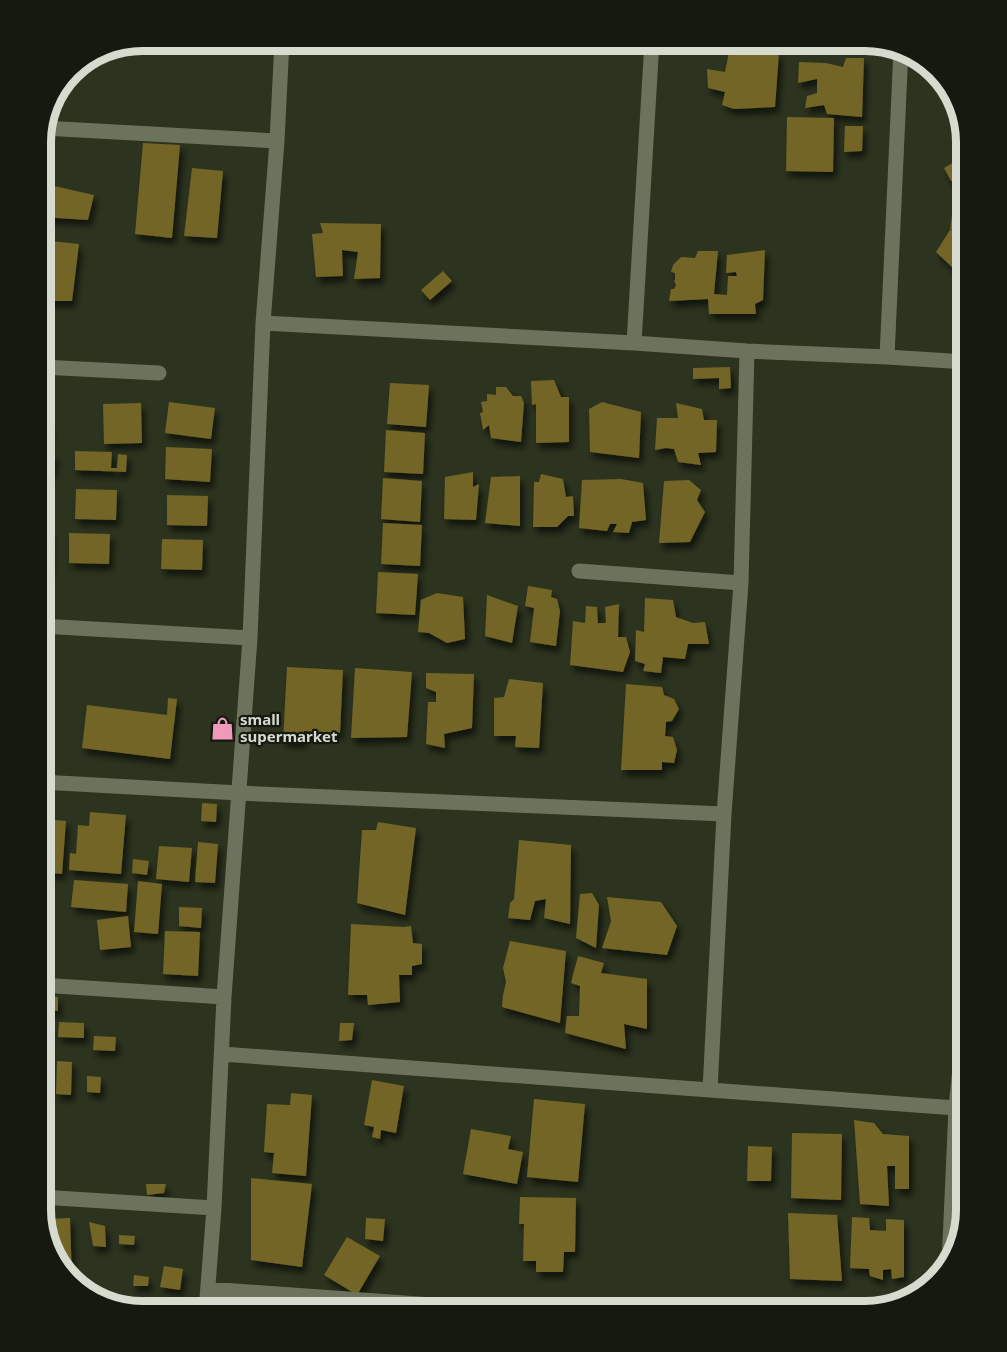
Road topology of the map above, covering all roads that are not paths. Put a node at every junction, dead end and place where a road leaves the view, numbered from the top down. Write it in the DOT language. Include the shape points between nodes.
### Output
graph roads {
  1 [pos="281,51"];
  2 [pos="651,51"];
  3 [pos="901,58"];
  4 [pos="52,129"];
  5 [pos="277,141"];
  6 [pos="263,323"];
  7 [pos="634,344"];
  8 [pos="747,351"];
  9 [pos="887,357"];
  10 [pos="956,361"];
  11 [pos="51,368"];
  12 [pos="159,373"];
  13 [pos="579,571"];
  14 [pos="741,583"];
  15 [pos="51,627"];
  16 [pos="250,638"];
  17 [pos="51,783"];
  18 [pos="239,793"];
  19 [pos="724,814"];
  20 [pos="51,986"];
  21 [pos="224,997"];
  22 [pos="222,1054"];
  23 [pos="710,1090"];
  24 [pos="956,1108"];
  25 [pos="51,1198"];
  26 [pos="214,1208"];
  27 [pos="950,1242"];
  28 [pos="208,1289"];
  29 [pos="207,1301"];
  30 [pos="376,1301"];
  1 -- 5 [label="street"];
  2 -- 7 [label="street"];
  3 -- 9 [label="street"];
  4 -- 5 [label="street"];
  5 -- 6 [label="street"];
  6 -- 7 [label="street"];
  6 -- 16 [label="street"];
  7 -- 8 [label="street"];
  8 -- 9 [label="street"];
  8 -- 14 [label="street"];
  9 -- 10 [label="street"];
  11 -- 12 [label="street"];
  13 -- 14 [label="street"];
  14 -- 19 [label="street"];
  15 -- 16 [label="street"];
  16 -- 18 [label="street"];
  17 -- 18 [label="street"];
  18 -- 19 [label="street"];
  18 -- 21 [label="street"];
  19 -- 23 [label="street"];
  20 -- 21 [label="street"];
  21 -- 22 [label="street"];
  22 -- 23 [label="street"];
  22 -- 26 [label="street"];
  23 -- 24 [label="street"];
  24 -- 27 [label="street"];
  25 -- 26 [label="street"];
  26 -- 28 [label="street"];
  28 -- 29 [label="street"];
  28 -- 30 [label="street"];
}
